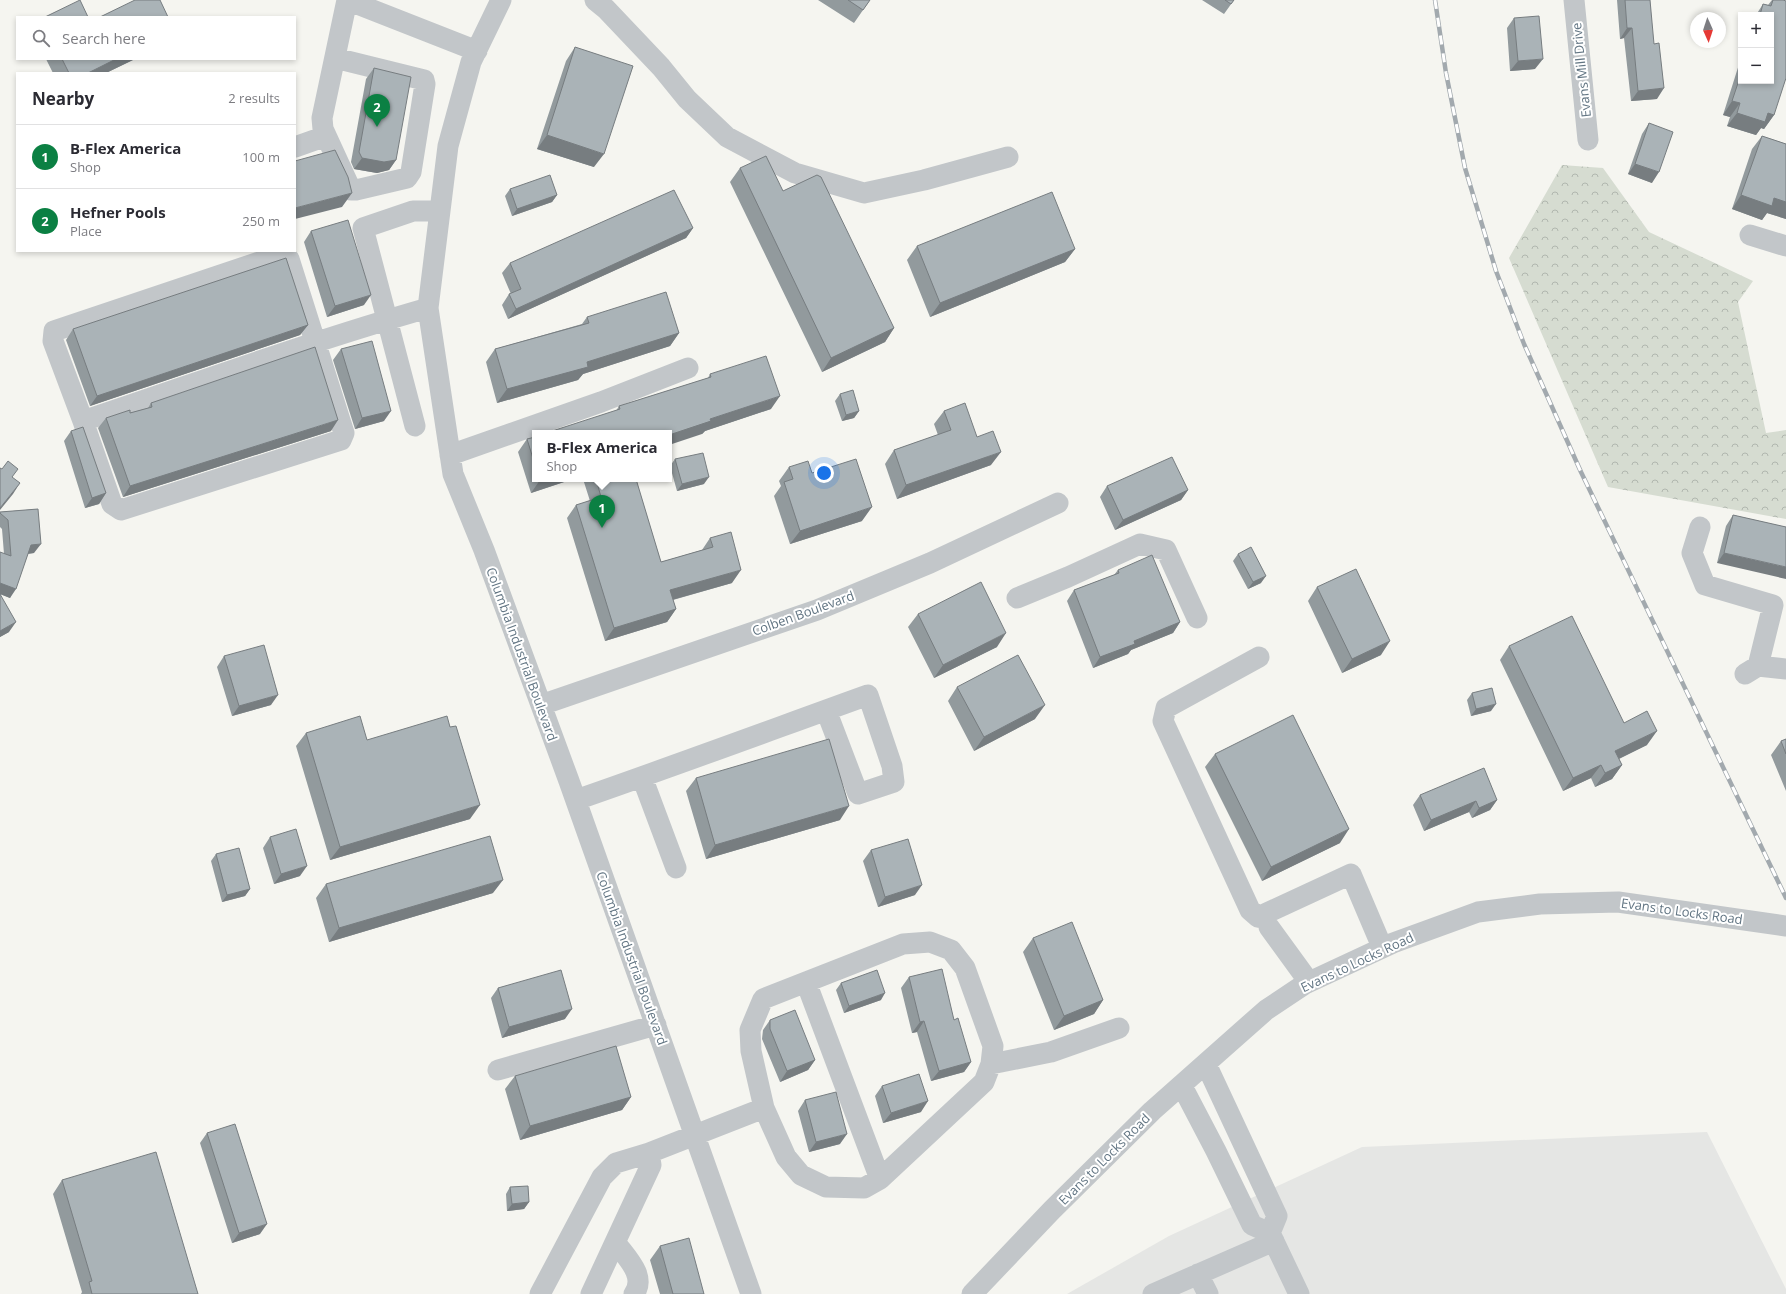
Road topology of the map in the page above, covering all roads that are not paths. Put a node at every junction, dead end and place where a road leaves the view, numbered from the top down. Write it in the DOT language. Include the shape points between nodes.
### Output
graph roads {
  1 [pos="347,0"];
  2 [pos="501,0"];
  3 [pos="596,0"];
  4 [pos="1574,0"];
  5 [pos="476,51"];
  6 [pos="335,58"];
  7 [pos="326,136"];
  8 [pos="1588,140"];
  9 [pos="296,147"];
  10 [pos="414,152"];
  11 [pos="447,157"];
  12 [pos="1008,157"];
  13 [pos="440,211"];
  14 [pos="1750,235"];
  15 [pos="1786,246"];
  16 [pos="428,308"];
  17 [pos="386,320"];
  18 [pos="315,344"];
  19 [pos="688,368"];
  20 [pos="83,421"];
  21 [pos="415,426"];
  22 [pos="450,455"];
  23 [pos="1058,503"];
  24 [pos="1700,527"];
  25 [pos="1017,598"];
  26 [pos="1197,618"];
  27 [pos="1259,657"];
  28 [pos="1786,669"];
  29 [pos="541,705"];
  30 [pos="826,710"];
  31 [pos="642,777"];
  32 [pos="576,800"];
  33 [pos="676,868"];
  34 [pos="1786,926"];
  35 [pos="1269,928"];
  36 [pos="1382,947"];
  37 [pos="806,982"];
  38 [pos="1309,982"];
  39 [pos="656,1025"];
  40 [pos="1119,1028"];
  41 [pos="991,1064"];
  42 [pos="1206,1064"];
  43 [pos="498,1070"];
  44 [pos="1182,1086"];
  45 [pos="764,1108"];
  46 [pos="695,1134"];
  47 [pos="649,1153"];
  48 [pos="880,1179"];
  49 [pos="1272,1237"];
  50 [pos="616,1243"];
  51 [pos="1198,1274"];
  52 [pos="540,1294"];
  53 [pos="591,1294"];
  54 [pos="634,1294"];
  55 [pos="751,1294"];
  56 [pos="972,1294"];
  57 [pos="1154,1294"];
  58 [pos="1208,1294"];
  59 [pos="1299,1294"];
  1 -- 5 [label="street"];
  1 -- 6 [label="street"];
  2 -- 5 [label="street, Columbia Industrial Boulevard"];
  3 -- 12 [label="street" via="661,67 687,99 727,137 795,172 864,193"];
  4 -- 8 [label="street, Evans Mill Drive"];
  5 -- 11 [label="street, Columbia Industrial Boulevard"];
  6 -- 7 [label="street" via="322,118"];
  6 -- 10 [label="street" via="424,80"];
  7 -- 9 [label="street"];
  7 -- 10 [label="street" via="351,190 407,178 411,172"];
  10 -- 11 [label="street"];
  11 -- 13 [label="street, Columbia Industrial Boulevard"];
  13 -- 16 [label="street, Columbia Industrial Boulevard"];
  13 -- 17 [label="street" via="413,212 363,228"];
  14 -- 15 [label="street"];
  16 -- 17 [label="street"];
  16 -- 22 [label="street, Columbia Industrial Boulevard"];
  17 -- 18 [label="street"];
  17 -- 21 [label="street"];
  18 -- 20 [label="street"];
  18 -- 20 [label="street" via="344,433 341,440 121,510 112,504"];
  18 -- 20 [label="street" via="289,259 283,254 228,272 54,331 53,341"];
  19 -- 22 [label="street" via="601,402"];
  22 -- 29 [label="street, Columbia Industrial Boulevard" via="453,474 487,557"];
  23 -- 29 [label="street, Colben Boulevard" via="930,563 817,610"];
  24 -- 28 [label="street" via="1692,553 1705,585 1773,605 1752,670"];
  25 -- 26 [label="street" via="1068,578 1140,544 1166,550"];
  27 -- 36 [label="street" via="1166,708 1164,721 1250,910 1258,917 1351,874"];
  29 -- 32 [label="street, Columbia Industrial Boulevard"];
  30 -- 31 [label="street"];
  31 -- 32 [label="street"];
  31 -- 33 [label="street"];
  32 -- 39 [label="street, Columbia Industrial Boulevard"];
  34 -- 36 [label="street, Evans to Locks Road" via="1618,902 1540,904 1478,912"];
  35 -- 38 [label="street"];
  36 -- 38 [label="street, Evans to Locks Road"];
  37 -- 41 [label="street" via="903,944 930,942 951,950 965,968 991,1038"];
  37 -- 45 [label="street" via="763,999 750,1030 751,1051"];
  37 -- 48 [label="street"];
  38 -- 42 [label="street, Evans to Locks Road" via="1266,1010"];
  39 -- 43 [label="street"];
  39 -- 46 [label="street, Columbia Industrial Boulevard"];
  40 -- 41 [label="street" via="1051,1052"];
  41 -- 48 [label="street" via="984,1082"];
  42 -- 44 [label="street, Evans to Locks Road"];
  42 -- 49 [label="street" via="1277,1216"];
  44 -- 49 [label="street" via="1252,1225"];
  44 -- 56 [label="street, Evans to Locks Road" via="1152,1111 1052,1210"];
  45 -- 46 [label="street"];
  45 -- 48 [label="street" via="786,1157 801,1175 826,1187 864,1188"];
  46 -- 47 [label="street"];
  46 -- 55 [label="street, Columbia Industrial Boulevard"];
  47 -- 50 [label="street" via="651,1165"];
  47 -- 52 [label="street" via="616,1162 602,1177"];
  49 -- 51 [label="street"];
  49 -- 59 [label="street"];
  50 -- 53 [label="street"];
  50 -- 54 [label="street" via="637,1272 638,1287"];
  51 -- 57 [label="street"];
  51 -- 58 [label="street"];
}
